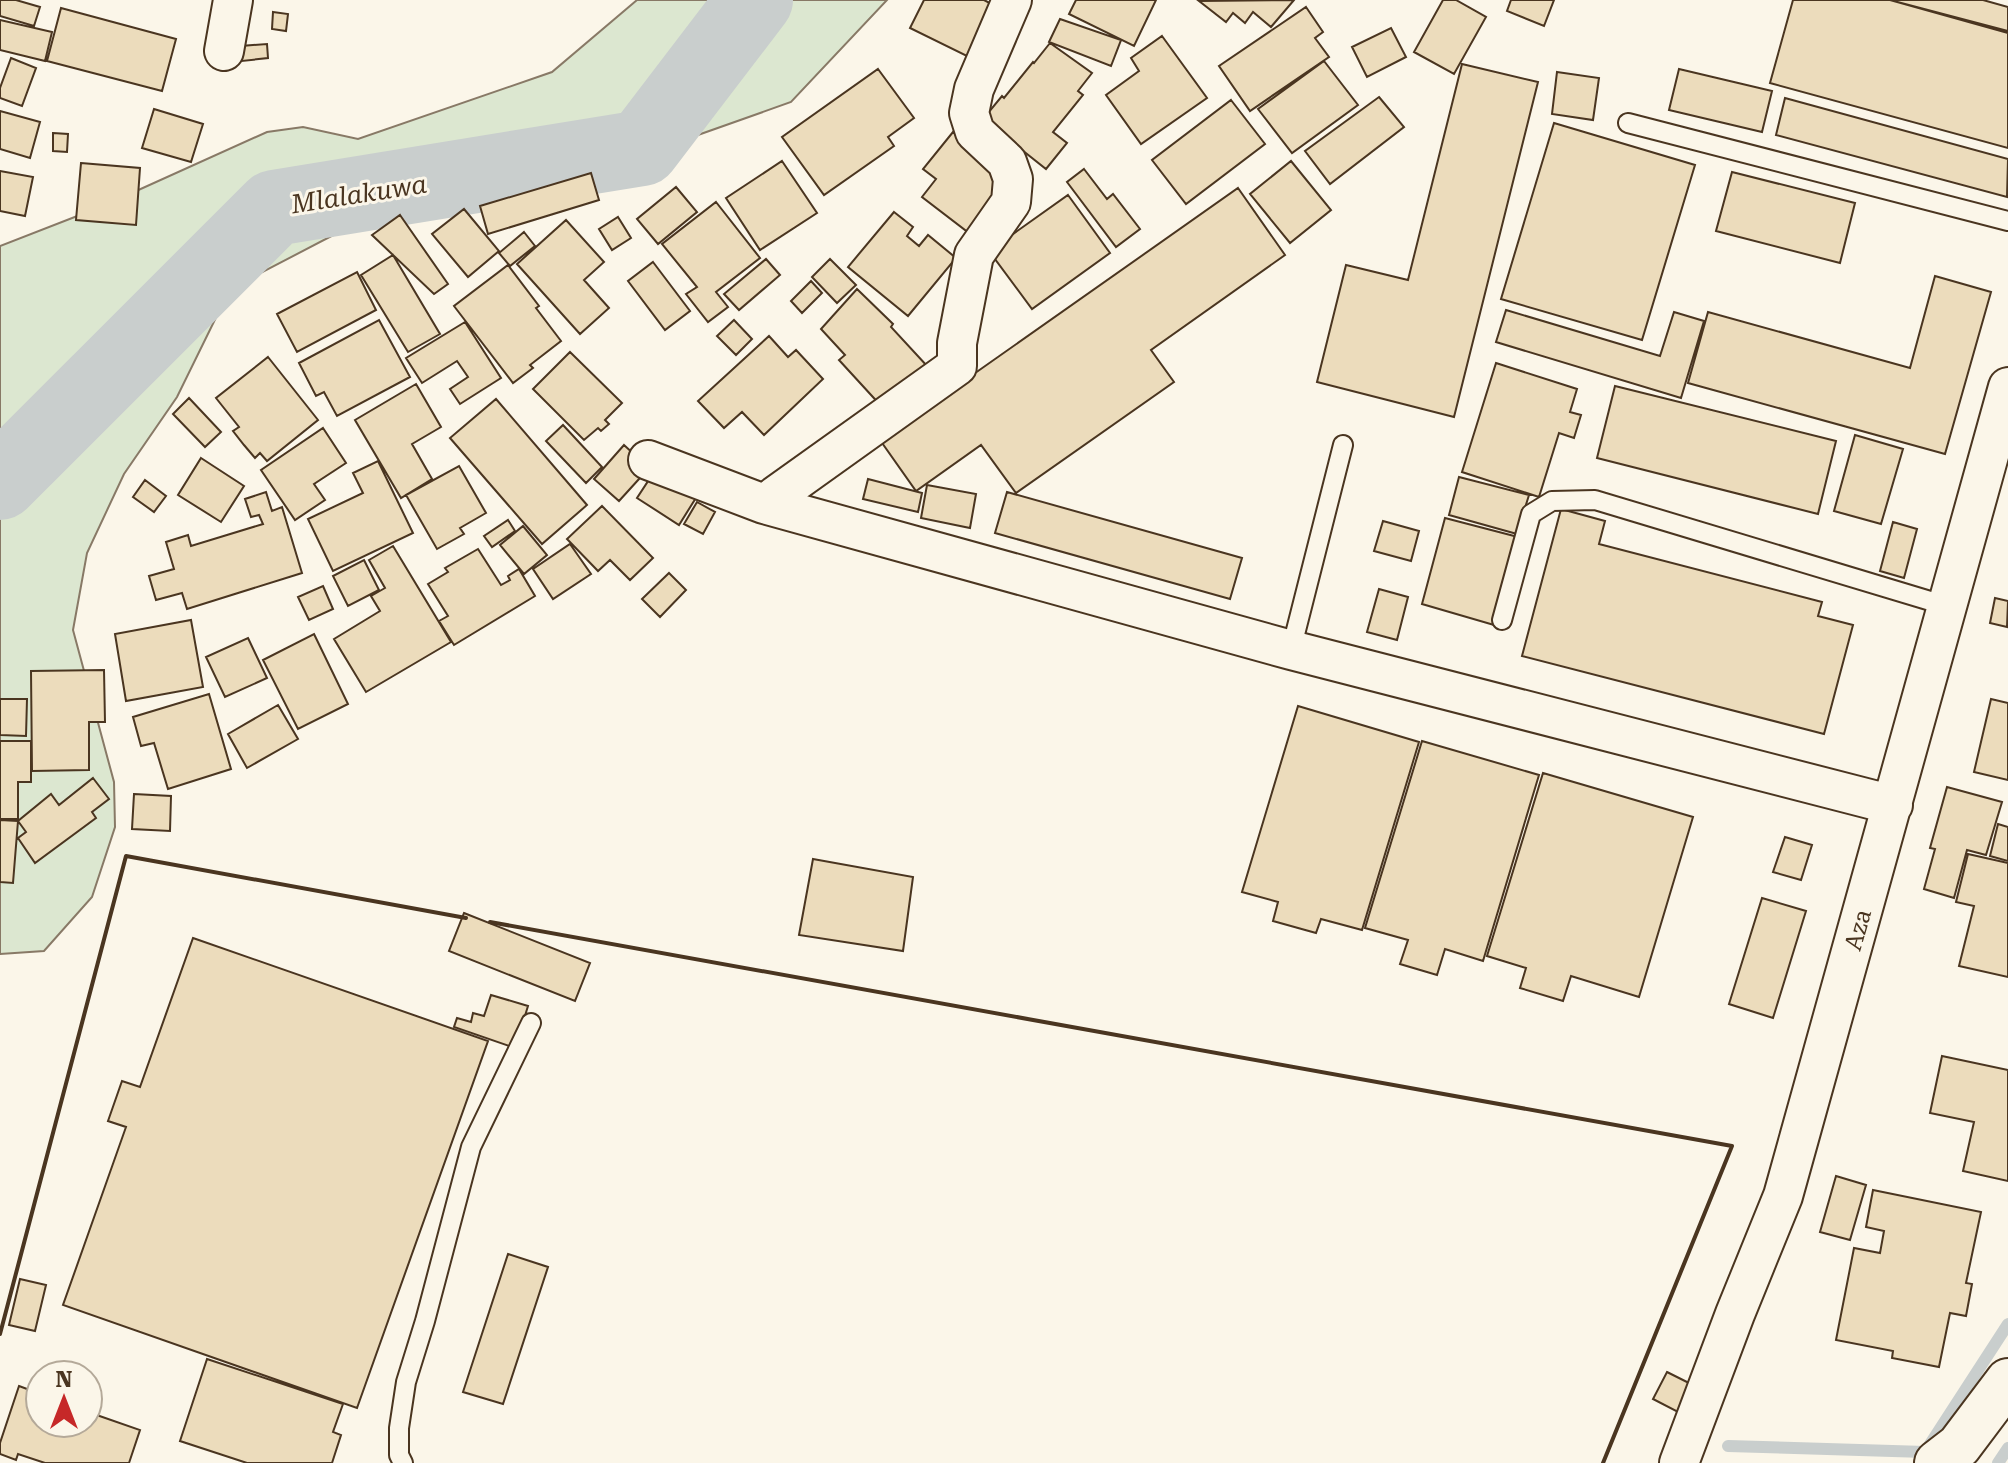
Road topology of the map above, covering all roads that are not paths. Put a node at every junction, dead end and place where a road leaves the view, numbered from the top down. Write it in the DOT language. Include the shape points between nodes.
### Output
graph roads {
  1 [pos="233,0"];
  2 [pos="1012,0"];
  3 [pos="224,51"];
  4 [pos="1628,123"];
  5 [pos="2008,221"];
  6 [pos="2008,387"];
  7 [pos="1343,445"];
  8 [pos="648,460"];
  9 [pos="764,504"];
  10 [pos="1947,606"];
  11 [pos="1502,620"];
  12 [pos="1291,650"];
  13 [pos="1893,805"];
  14 [pos="531,1023"];
  15 [pos="2008,1381"];
  16 [pos="403,1463"];
  17 [pos="1679,1463"];
  18 [pos="1937,1463"];
  1 -- 3 [label="street"];
  2 -- 9 [label="street" via="969,113 975,132 1007,162 1013,179 1011,202 974,255 957,366"];
  4 -- 5 [label="lane"];
  6 -- 10 [label="street, Aza"];
  7 -- 12 [label="lane"];
  8 -- 9 [label="street"];
  9 -- 12 [label="street"];
  10 -- 11 [label="lane" via="1595,500 1570,500 1552,501 1531,514"];
  10 -- 13 [label="street, Aza"];
  12 -- 13 [label="street"];
  13 -- 17 [label="street, Aza" via="1783,1196"];
  14 -- 16 [label="lane" via="471,1147 406,1382 399,1428"];
  15 -- 18 [label="main road" via="1959,1446"];
}
